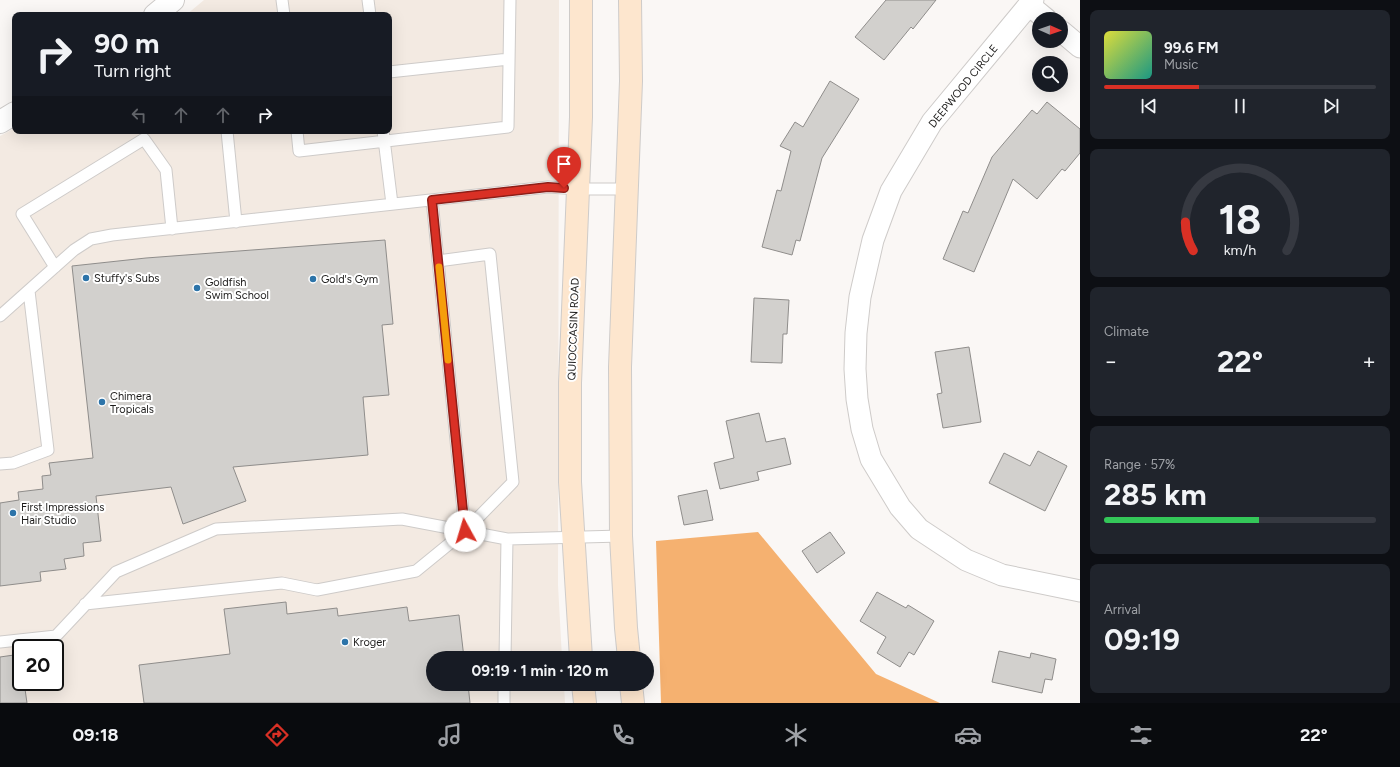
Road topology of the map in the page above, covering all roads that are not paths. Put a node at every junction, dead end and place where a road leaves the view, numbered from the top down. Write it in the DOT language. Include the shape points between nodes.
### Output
graph roads {
  1 [pos="282,0"];
  2 [pos="368,0"];
  3 [pos="510,0"];
  4 [pos="581,0"];
  5 [pos="630,0"];
  6 [pos="1031,2"];
  7 [pos="284,12"];
  8 [pos="370,12"];
  9 [pos="1040,12"];
  10 [pos="1068,37"];
  11 [pos="1080,47"];
  12 [pos="509,59"];
  13 [pos="392,72"];
  14 [pos="12,116"];
  15 [pos="0,122"];
  16 [pos="227,134"];
  17 [pos="297,134"];
  18 [pos="384,136"];
  19 [pos="579,189"];
  20 [pos="626,189"];
  21 [pos="432,200"];
  22 [pos="392,204"];
  23 [pos="236,222"];
  24 [pos="172,229"];
  25 [pos="438,261"];
  26 [pos="55,267"];
  27 [pos="29,291"];
  28 [pos="0,316"];
  29 [pos="0,464"];
  30 [pos="465,531"];
  31 [pos="621,536"];
  32 [pos="573,537"];
  33 [pos="507,539"];
  34 [pos="1080,591"];
  35 [pos="85,604"];
  36 [pos="0,642"];
  37 [pos="505,651"];
  38 [pos="581,651"];
  39 [pos="628,651"];
  40 [pos="504,691"];
  41 [pos="584,691"];
  42 [pos="632,691"];
  43 [pos="504,703"];
  44 [pos="585,703"];
  45 [pos="633,703"];
  1 -- 7 [label="lane"];
  2 -- 8 [label="lane"];
  3 -- 12 [label="lane"];
  4 -- 19 [label="main road, QUIOCCASIN ROAD"];
  5 -- 20 [label="main road" via="631,81"];
  6 -- 9 [label="street"];
  6 -- 34 [label="street, DEEPWOOD CIRCLE" via="932,122 891,191 873,240 860,297 855,369 857,399 862,429 872,459 900,507 919,529 966,560 1002,575"];
  10 -- 11 [label="street"];
  12 -- 13 [label="lane"];
  12 -- 18 [label="lane" via="508,127"];
  14 -- 15 [label="street"];
  16 -- 23 [label="lane"];
  17 -- 18 [label="lane" via="299,151"];
  18 -- 22 [label="lane"];
  19 -- 20 [label="lane"];
  19 -- 21 [label="lane" via="548,187"];
  19 -- 32 [label="main road, QUIOCCASIN ROAD" via="570,383"];
  20 -- 31 [label="main road" via="620,367"];
  21 -- 22 [label="lane"];
  21 -- 25 [label="lane"];
  22 -- 23 [label="lane"];
  23 -- 24 [label="lane"];
  24 -- 26 [label="lane" via="91,239"];
  24 -- 26 [label="lane" via="166,170 144,139 22,214"];
  25 -- 30 [label="lane"];
  25 -- 30 [label="lane" via="490,254 494,286 513,482"];
  26 -- 27 [label="lane"];
  27 -- 28 [label="lane"];
  27 -- 29 [label="lane" via="48,450 13,463"];
  30 -- 33 [label="lane"];
  30 -- 35 [label="lane" via="416,572 317,590 282,583"];
  30 -- 35 [label="lane" via="402,519 216,529 116,572"];
  31 -- 32 [label="lane"];
  31 -- 39 [label="main road"];
  32 -- 33 [label="lane"];
  32 -- 38 [label="main road, QUIOCCASIN ROAD"];
  33 -- 37 [label="lane"];
  35 -- 36 [label="lane" via="56,636"];
  40 -- 43 [label="lane"];
  41 -- 44 [label="main road"];
  42 -- 45 [label="main road"];
}
